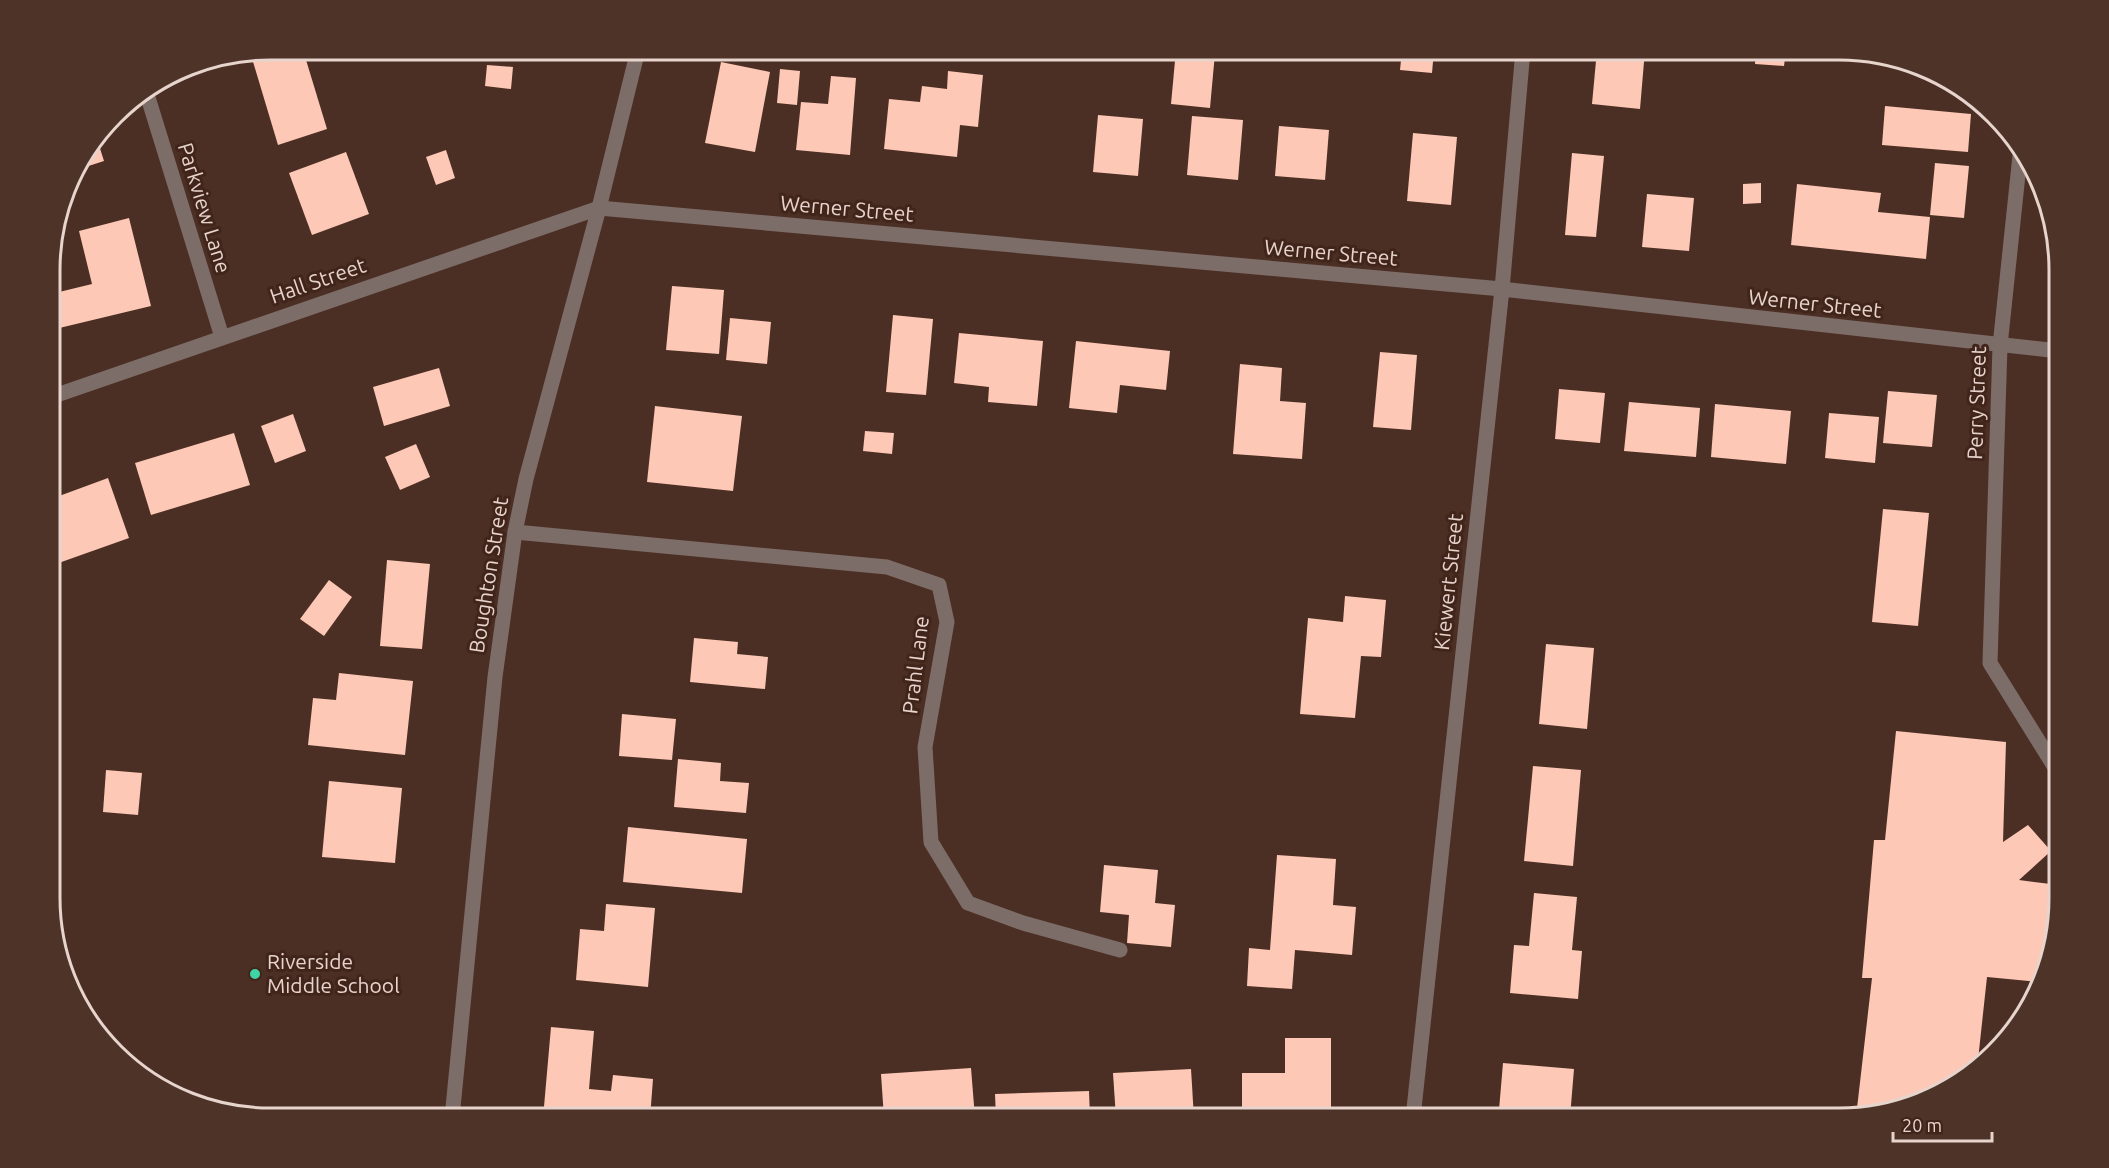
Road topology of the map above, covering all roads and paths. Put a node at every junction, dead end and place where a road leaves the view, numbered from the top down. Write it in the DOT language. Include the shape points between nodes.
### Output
graph roads {
  1 [pos="636,60"];
  2 [pos="1522,60"];
  3 [pos="148,99"];
  4 [pos="2019,162"];
  5 [pos="599,208"];
  6 [pos="1502,289"];
  7 [pos="222,337"];
  8 [pos="2000,346"];
  9 [pos="2049,350"];
  10 [pos="60,394"];
  11 [pos="515,532"];
  12 [pos="2049,758"];
  13 [pos="1120,950"];
  14 [pos="453,1108"];
  15 [pos="1414,1108"];
  1 -- 5 [label="street, Boughton Street"];
  2 -- 6 [label="street, Kiewert Street"];
  3 -- 7 [label="street, Parkview Lane"];
  4 -- 8 [label="street, Perry Street"];
  5 -- 6 [label="street, Werner Street"];
  5 -- 7 [label="street, Hall Street"];
  5 -- 11 [label="street, Boughton Street"];
  6 -- 8 [label="street, Werner Street"];
  6 -- 15 [label="street, Kiewert Street"];
  7 -- 10 [label="street, Hall Street"];
  8 -- 9 [label="street, Werner Street"];
  8 -- 12 [label="street, Perry Street" via="1990,663"];
  11 -- 13 [label="street, Prahl Lane" via="887,567 939,585 947,622 925,747 931,842 968,903"];
  11 -- 14 [label="street, Boughton Street" via="495,677"];
}
